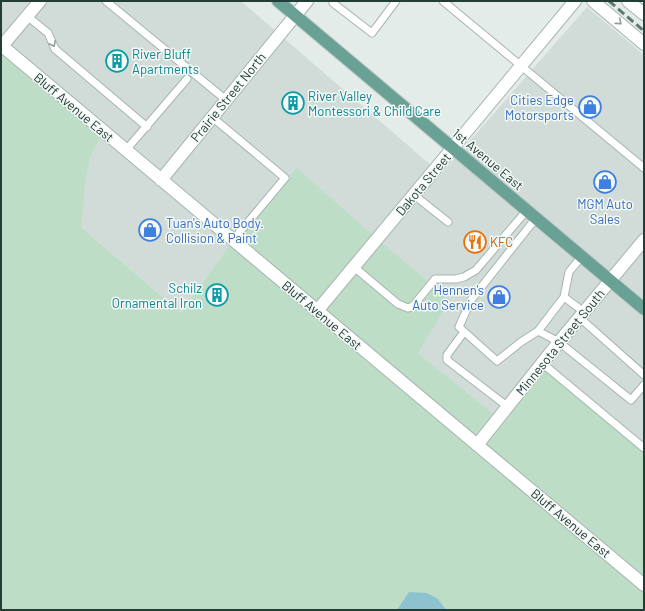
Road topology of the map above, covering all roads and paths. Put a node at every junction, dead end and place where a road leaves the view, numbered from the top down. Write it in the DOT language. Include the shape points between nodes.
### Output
graph roads {
  1 [pos="40,1"];
  2 [pos="106,1"];
  3 [pos="278,1"];
  4 [pos="307,1"];
  5 [pos="334,1"];
  6 [pos="396,1"];
  7 [pos="443,1"];
  8 [pos="575,1"];
  9 [pos="593,1"];
  10 [pos="628,1"];
  11 [pos="644,14"];
  12 [pos="27,16"];
  13 [pos="295,16"];
  14 [pos="644,44"];
  15 [pos="1,46"];
  16 [pos="521,66"];
  17 [pos="187,79"];
  18 [pos="226,100"];
  19 [pos="212,116"];
  20 [pos="147,127"];
  21 [pos="453,148"];
  22 [pos="126,150"];
  23 [pos="644,168"];
  24 [pos="161,180"];
  25 [pos="414,195"];
  26 [pos="531,214"];
  27 [pos="448,222"];
  28 [pos="233,240"];
  29 [pos="644,240"];
  30 [pos="582,256"];
  31 [pos="354,267"];
  32 [pos="610,280"];
  33 [pos="564,296"];
  34 [pos="644,309"];
  35 [pos="317,311"];
  36 [pos="582,315"];
  37 [pos="464,332"];
  38 [pos="538,332"];
  39 [pos="559,342"];
  40 [pos="542,363"];
  41 [pos="644,375"];
  42 [pos="644,385"];
  43 [pos="508,407"];
  44 [pos="477,445"];
  45 [pos="644,448"];
  46 [pos="642,578"];
  1 -- 12 [label="street"];
  2 -- 18 [label="lane"];
  3 -- 13 [label="main road, 1st Avenue East"];
  4 -- 13 [label="street, Prairie Street North"];
  5 -- 6 [label="lane" via="333,3 372,33"];
  7 -- 16 [label="lane"];
  8 -- 16 [label="street, Dakota Street"];
  9 -- 14 [label="street, one-way"];
  10 -- 11 [label="street"];
  12 -- 15 [label="street"];
  12 -- 20 [label="lane, one-way" via="48,33 55,49"];
  13 -- 18 [label="street, Prairie Street North"];
  13 -- 21 [label="main road, 1st Avenue East"];
  15 -- 22 [label="street, Bluff Avenue East"];
  16 -- 21 [label="street, Dakota Street"];
  16 -- 23 [label="lane"];
  17 -- 20 [label="lane"];
  18 -- 19 [label="street, Prairie Street North"];
  19 -- 24 [label="street, Prairie Street North"];
  19 -- 28 [label="lane" via="285,178"];
  20 -- 22 [label="lane"];
  21 -- 25 [label="street, Dakota Street"];
  21 -- 26 [label="main road, 1st Avenue East"];
  22 -- 24 [label="street, Bluff Avenue East"];
  24 -- 28 [label="street, Bluff Avenue East"];
  25 -- 27 [label="lane"];
  25 -- 31 [label="street, Dakota Street"];
  26 -- 30 [label="main road, 1st Avenue East"];
  26 -- 31 [label="lane" via="476,270 456,279 435,279 413,306 408,308 398,304"];
  26 -- 37 [label="lane" via="471,300 459,327"];
  28 -- 35 [label="street, Bluff Avenue East"];
  29 -- 32 [label="street, Minnesota Street South"];
  30 -- 32 [label="main road, 1st Avenue East"];
  30 -- 33 [label="lane" via="569,272"];
  31 -- 35 [label="street, Dakota Street"];
  32 -- 34 [label="main road, 1st Avenue East"];
  32 -- 36 [label="street, Minnesota Street South"];
  33 -- 36 [label="lane"];
  33 -- 38 [label="lane"];
  35 -- 44 [label="street, Bluff Avenue East"];
  36 -- 39 [label="street, Minnesota Street South"];
  36 -- 41 [label="lane"];
  37 -- 38 [label="lane" via="497,361"];
  37 -- 43 [label="lane" via="447,355 447,360"];
  38 -- 39 [label="lane"];
  39 -- 40 [label="street, Minnesota Street South"];
  39 -- 42 [label="lane" via="631,400"];
  40 -- 43 [label="street, Minnesota Street South"];
  40 -- 45 [label="lane"];
  43 -- 44 [label="street, Minnesota Street South"];
  44 -- 46 [label="street, Bluff Avenue East"];
}
